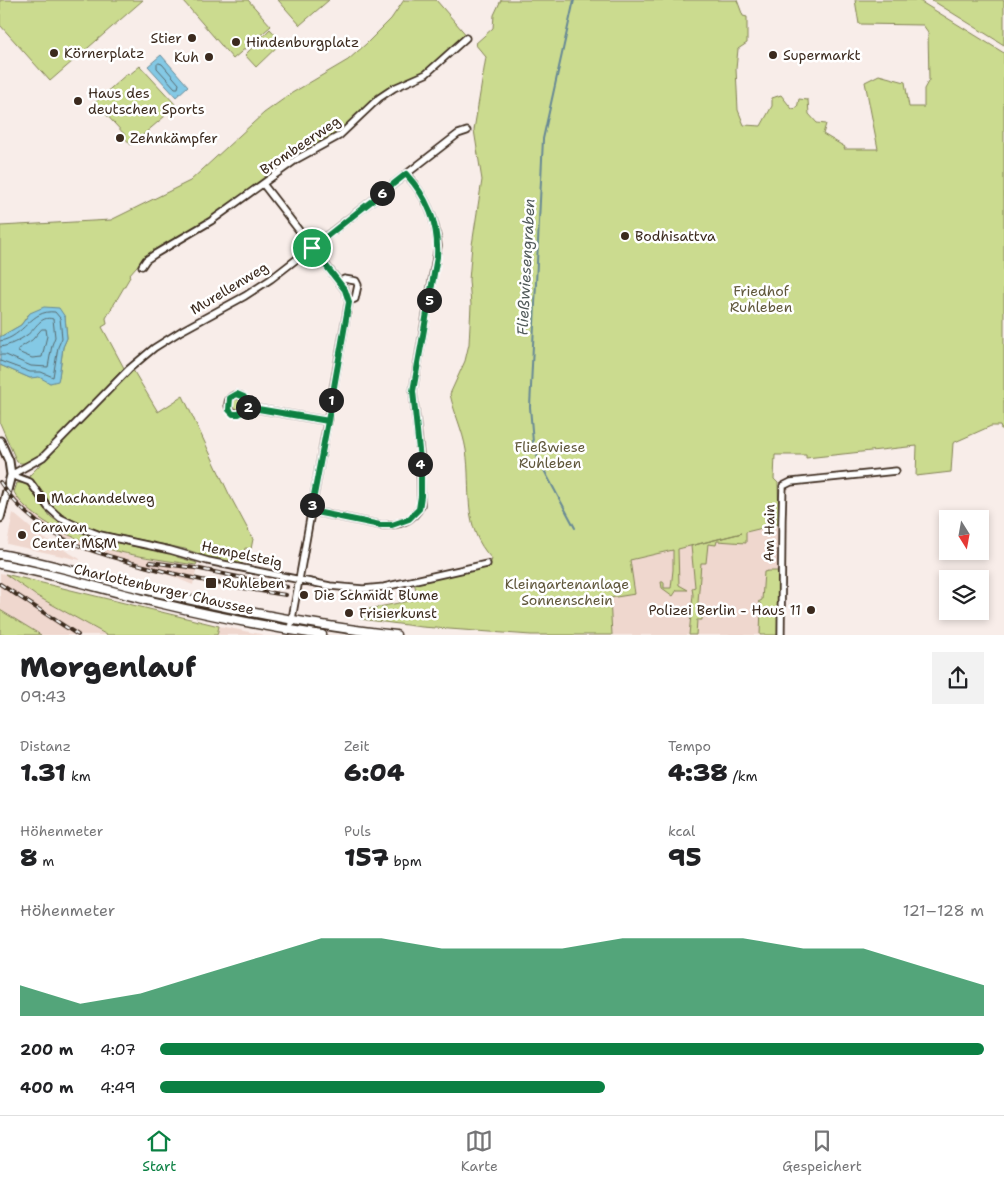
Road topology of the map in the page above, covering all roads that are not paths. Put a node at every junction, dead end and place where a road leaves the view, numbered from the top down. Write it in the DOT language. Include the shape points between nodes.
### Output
graph roads {
  1 [pos="466,38"];
  2 [pos="467,131"];
  3 [pos="406,174"];
  4 [pos="263,184"];
  5 [pos="312,248"];
  6 [pos="142,266"];
  7 [pos="339,282"];
  8 [pos="349,302"];
  9 [pos="247,407"];
  10 [pos="328,421"];
  11 [pos="0,441"];
  12 [pos="896,471"];
  13 [pos="11,475"];
  14 [pos="2,502"];
  15 [pos="311,511"];
  16 [pos="0,518"];
  17 [pos="0,554"];
  18 [pos="0,564"];
  19 [pos="487,564"];
  20 [pos="298,579"];
  21 [pos="291,620"];
  22 [pos="290,630"];
  23 [pos="322,635"];
  24 [pos="396,635"];
  25 [pos="782,635"];
  1 -- 4 [label="street, Brombeerweg" via="426,74 386,93 339,136"];
  2 -- 3 [label="street, Murellenweg" via="458,134"];
  3 -- 5 [label="street, Murellenweg"];
  3 -- 15 [label="street" via="428,206 438,246 413,391 420,454 420,505 409,519 392,525"];
  4 -- 5 [label="street"];
  4 -- 6 [label="street, Brombeerweg" via="211,221 146,260"];
  5 -- 7 [label="street"];
  5 -- 13 [label="street, Murellenweg" via="260,287 154,348 42,457"];
  7 -- 8 [label="street"];
  7 -- 8 [label="street" via="344,279 356,281 358,285 355,299"];
  8 -- 10 [label="street"];
  9 -- 10 [label="street"];
  10 -- 15 [label="street"];
  11 -- 13 [label="street"];
  12 -- 25 [label="street, Am Hain" via="791,482 783,486"];
  13 -- 14 [label="street"];
  13 -- 20 [label="street, Hempelsteig" via="30,482 48,507 79,528 208,561"];
  14 -- 16 [label="street"];
  15 -- 20 [label="street"];
  17 -- 21 [label="main road, Charlottenburger Chaussee"];
  18 -- 22 [label="main road, Charlottenburger Chaussee"];
  19 -- 20 [label="street, Hempelsteig" via="384,587 349,588"];
  20 -- 21 [label="street"];
  21 -- 22 [label="street"];
  21 -- 24 [label="main road, Charlottenburger Chaussee"];
  22 -- 23 [label="main road, Charlottenburger Chaussee"];
}
